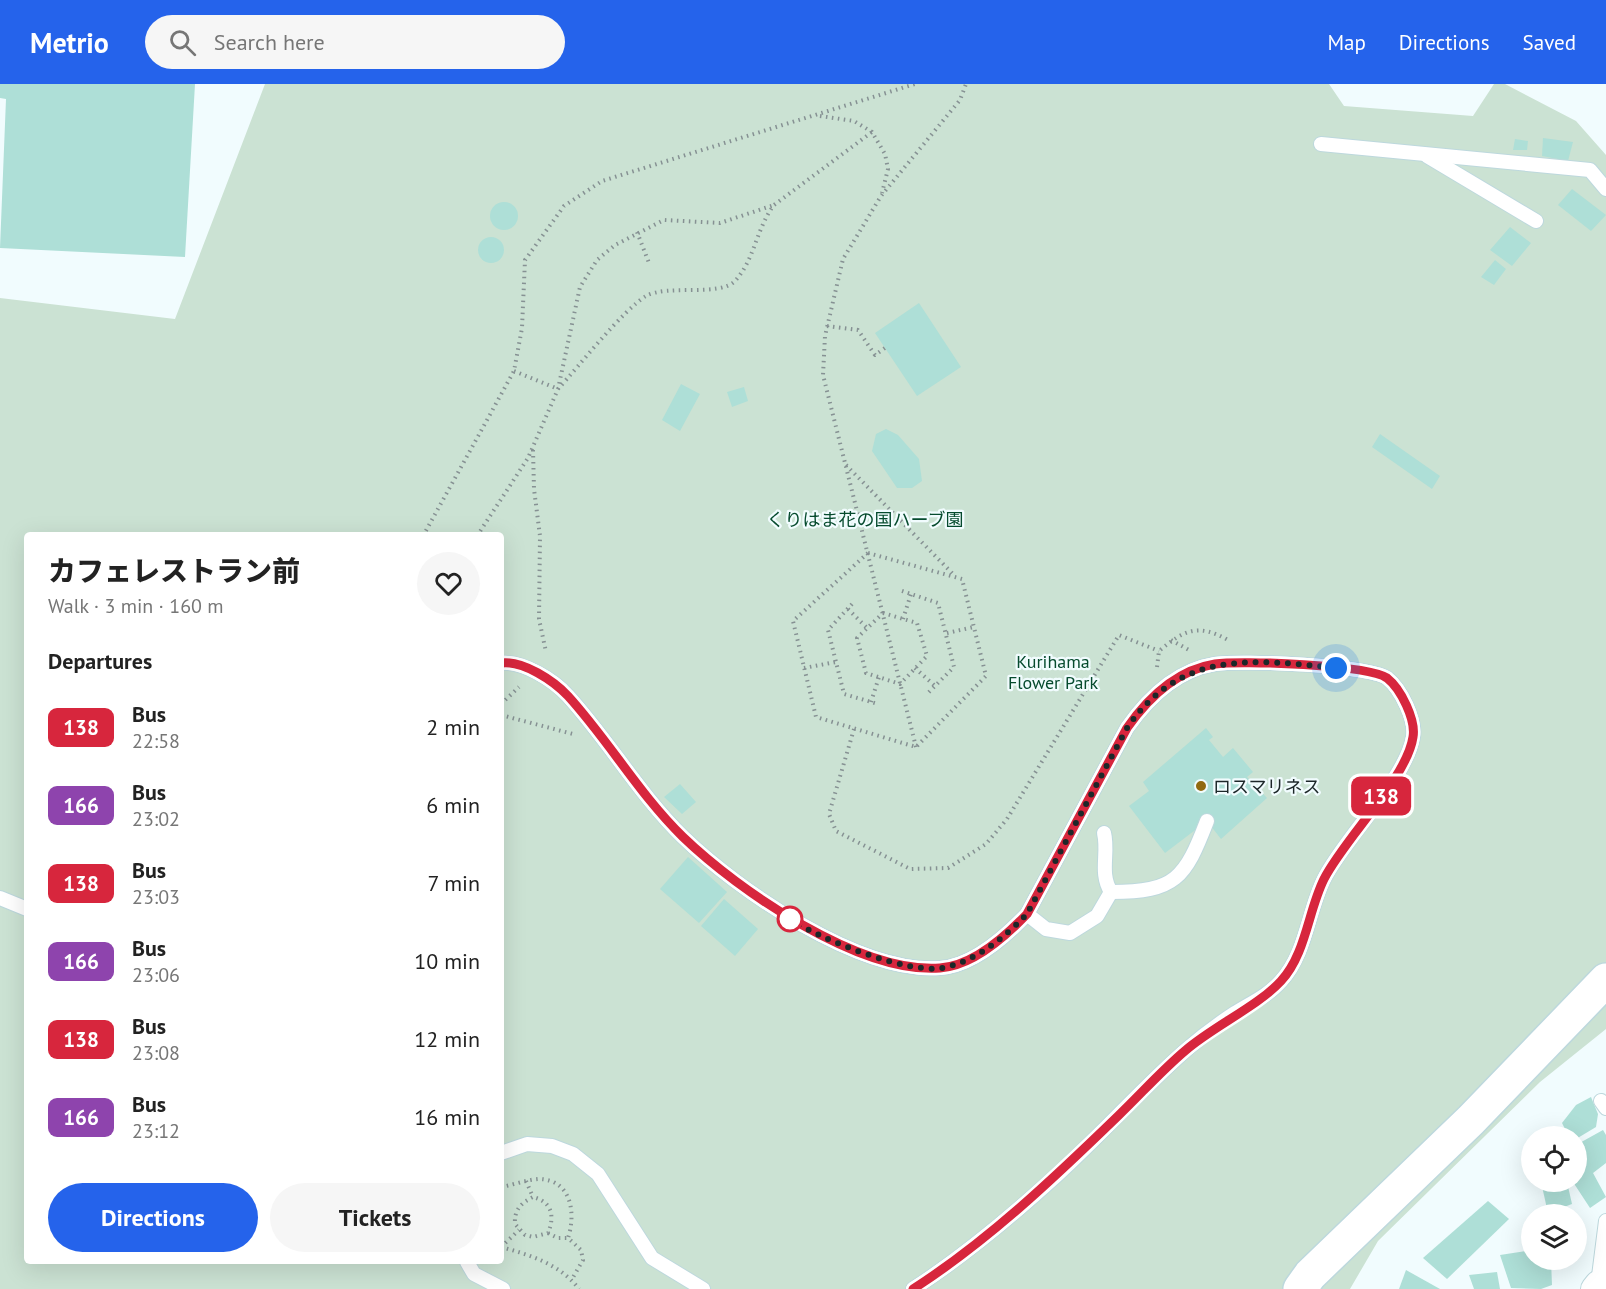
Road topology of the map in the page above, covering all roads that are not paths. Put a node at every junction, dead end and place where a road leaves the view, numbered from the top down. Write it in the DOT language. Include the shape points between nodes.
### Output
graph roads {
  1 [pos="1321,144"];
  2 [pos="1422,154"];
  3 [pos="1606,189"];
  4 [pos="1536,221"];
  5 [pos="504,664"];
  6 [pos="1207,821"];
  7 [pos="1104,833"];
  8 [pos="1111,892"];
  9 [pos="0,898"];
  10 [pos="24,908"];
  11 [pos="1027,914"];
  12 [pos="1606,980"];
  13 [pos="504,1152"];
  14 [pos="1606,1221"];
  15 [pos="468,1264"];
  16 [pos="1600,1286"];
  17 [pos="503,1289"];
  18 [pos="703,1289"];
  19 [pos="913,1289"];
  20 [pos="1300,1289"];
  1 -- 2 [label="lane"];
  2 -- 3 [label="lane" via="1590,170"];
  2 -- 4 [label="lane"];
  5 -- 11 [label="lane" via="535,672 568,696 642,791 683,836 733,880 795,922 856,950 903,965 941,968 967,959 1007,935"];
  6 -- 8 [label="lane" via="1192,860 1181,875 1151,888"];
  7 -- 8 [label="lane" via="1108,847 1104,873"];
  8 -- 11 [label="lane" via="1097,916 1070,933 1046,929"];
  9 -- 10 [label="lane"];
  11 -- 19 [label="lane" via="1127,728 1142,706 1186,674 1214,664 1303,664 1353,670 1386,678 1410,710 1413,736 1405,761 1324,878 1294,963 1283,979 1186,1050 1057,1175"];
  12 -- 20 [label="street"];
  13 -- 18 [label="lane" via="527,1144 552,1146 573,1154 598,1174 652,1258"];
  14 -- 16 [label="lane"];
  15 -- 17 [label="lane" via="474,1274"];
}
